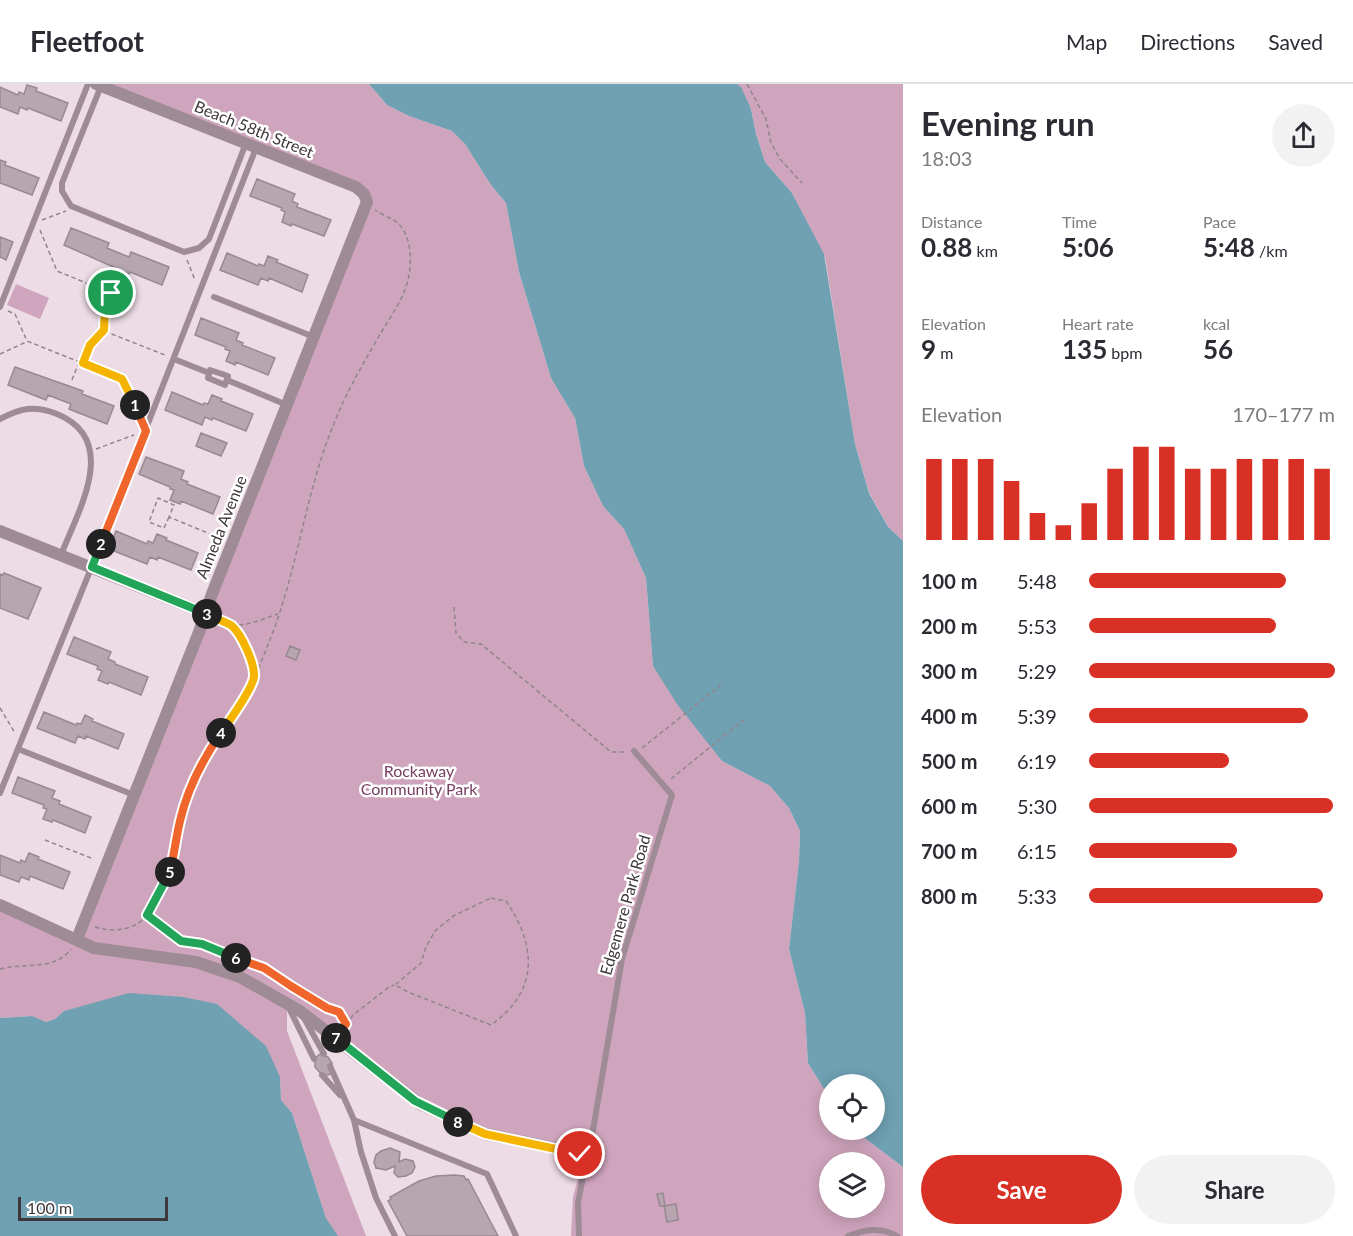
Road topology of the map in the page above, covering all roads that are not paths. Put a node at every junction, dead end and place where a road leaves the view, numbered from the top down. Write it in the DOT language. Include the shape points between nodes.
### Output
graph roads {
  1 [pos="95,85"];
  2 [pos="251,145"];
  3 [pos="365,200"];
  4 [pos="214,297"];
  5 [pos="0,306"];
  6 [pos="315,337"];
  7 [pos="174,359"];
  8 [pos="209,374"];
  9 [pos="227,380"];
  10 [pos="287,405"];
  11 [pos="0,419"];
  12 [pos="0,531"];
  13 [pos="61,555"];
  14 [pos="92,567"];
  15 [pos="206,613"];
  16 [pos="19,746"];
  17 [pos="635,752"];
  18 [pos="0,793"];
  19 [pos="134,795"];
  20 [pos="0,905"];
  21 [pos="77,939"];
  22 [pos="287,1003"];
  23 [pos="300,1011"];
  24 [pos="324,1054"];
  25 [pos="314,1059"];
  26 [pos="330,1066"];
  27 [pos="322,1075"];
  28 [pos="342,1097"];
  29 [pos="354,1120"];
  30 [pos="586,1151"];
  31 [pos="395,1236"];
  32 [pos="516,1236"];
  33 [pos="579,1236"];
  34 [pos="848,1236"];
  35 [pos="897,1236"];
  1 -- 2 [label="street, Beach 58th Street"];
  1 -- 2 [label="lane" via="62,191 71,206 184,252 199,248 208,239"];
  1 -- 5 [label="lane"];
  2 -- 3 [label="street, Beach 58th Street" via="356,187"];
  2 -- 7 [label="lane"];
  3 -- 6 [label="street, Almeda Avenue"];
  4 -- 6 [label="lane"];
  6 -- 10 [label="street, Almeda Avenue"];
  7 -- 8 [label="lane"];
  7 -- 14 [label="lane"];
  8 -- 9 [label="lane" via="208,378 223,385"];
  8 -- 9 [label="lane" via="212,369 228,376"];
  9 -- 10 [label="lane"];
  10 -- 15 [label="street, Almeda Avenue"];
  11 -- 13 [label="lane" via="22,409 38,409 63,417 85,435 92,471"];
  12 -- 13 [label="street"];
  13 -- 14 [label="street"];
  14 -- 15 [label="street"];
  14 -- 16 [label="lane"];
  15 -- 19 [label="street, Almeda Avenue"];
  16 -- 18 [label="lane"];
  16 -- 19 [label="lane"];
  17 -- 30 [label="lane, Edgemere Park Road" via="672,795 624,950 592,1136"];
  19 -- 21 [label="street, Almeda Avenue"];
  20 -- 21 [label="street"];
  21 -- 22 [label="street" via="90,947 206,965 256,985"];
  22 -- 23 [label="street"];
  22 -- 25 [label="lane"];
  23 -- 24 [label="lane"];
  23 -- 30 [label="street" via="415,1101 479,1132 578,1154"];
  26 -- 28 [label="lane"];
  27 -- 28 [label="lane"];
  28 -- 29 [label="lane"];
  29 -- 31 [label="lane" via="376,1198"];
  29 -- 32 [label="lane" via="487,1174"];
  30 -- 33 [label="lane" via="578,1203"];
  34 -- 35 [label="lane" via="867,1230 888,1231"];
}
